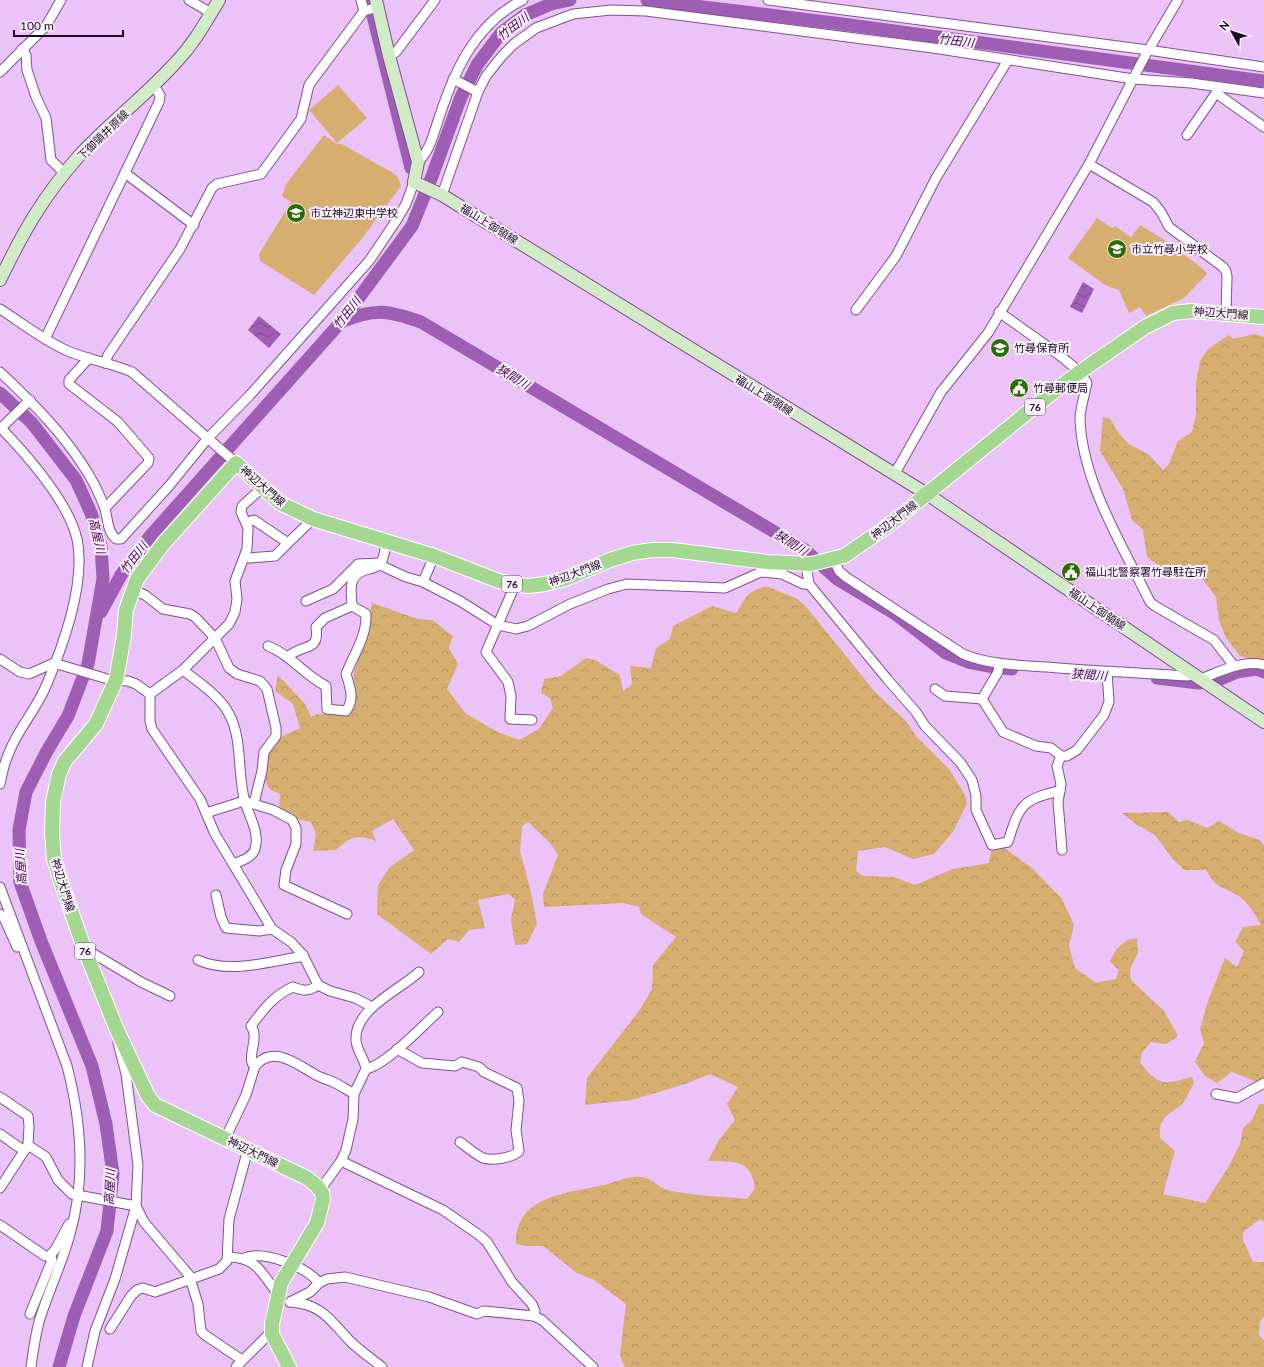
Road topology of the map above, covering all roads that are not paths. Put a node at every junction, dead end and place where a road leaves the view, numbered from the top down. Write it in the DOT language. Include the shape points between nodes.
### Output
graph roads {
  1 [pos="61,0"];
  2 [pos="189,0"];
  3 [pos="219,0"];
  4 [pos="361,0"];
  5 [pos="435,0"];
  6 [pos="523,0"];
  7 [pos="768,0"];
  8 [pos="1178,0"];
  9 [pos="376,5"];
  10 [pos="364,10"];
  11 [pos="211,13"];
  12 [pos="22,49"];
  13 [pos="1147,52"];
  14 [pos="389,56"];
  15 [pos="1008,60"];
  16 [pos="1264,67"];
  17 [pos="0,72"];
  18 [pos="1134,77"];
  19 [pos="454,80"];
  20 [pos="1191,83"];
  21 [pos="154,86"];
  22 [pos="477,91"];
  23 [pos="1216,93"];
  24 [pos="1264,93"];
  25 [pos="1264,127"];
  26 [pos="1186,135"];
  27 [pos="418,162"];
  28 [pos="1089,164"];
  29 [pos="125,173"];
  30 [pos="65,174"];
  31 [pos="416,183"];
  32 [pos="441,194"];
  33 [pos="194,225"];
  34 [pos="0,280"];
  35 [pos="0,309"];
  36 [pos="856,310"];
  37 [pos="999,312"];
  38 [pos="1226,313"];
  39 [pos="1264,316"];
  40 [pos="45,338"];
  41 [pos="89,358"];
  42 [pos="106,363"];
  43 [pos="0,372"];
  44 [pos="1080,372"];
  45 [pos="29,401"];
  46 [pos="2,426"];
  47 [pos="210,439"];
  48 [pos="235,462"];
  49 [pos="894,475"];
  50 [pos="262,488"];
  51 [pos="927,494"];
  52 [pos="104,508"];
  53 [pos="313,519"];
  54 [pos="247,522"];
  55 [pos="387,542"];
  56 [pos="288,543"];
  57 [pos="245,556"];
  58 [pos="434,556"];
  59 [pos="831,561"];
  60 [pos="381,563"];
  61 [pos="808,565"];
  62 [pos="423,582"];
  63 [pos="515,584"];
  64 [pos="809,584"];
  65 [pos="132,590"];
  66 [pos="306,601"];
  67 [pos="352,606"];
  68 [pos="498,625"];
  69 [pos="215,638"];
  70 [pos="268,646"];
  71 [pos="288,657"];
  72 [pos="0,659"];
  73 [pos="55,663"];
  74 [pos="1264,665"];
  75 [pos="1234,666"];
  76 [pos="998,668"];
  77 [pos="183,670"];
  78 [pos="1107,676"];
  79 [pos="114,680"];
  80 [pos="1201,680"];
  81 [pos="935,689"];
  82 [pos="150,694"];
  83 [pos="982,699"];
  84 [pos="532,720"];
  85 [pos="1264,722"];
  86 [pos="4,755"];
  87 [pos="1061,756"];
  88 [pos="0,784"];
  89 [pos="1060,791"];
  90 [pos="244,800"];
  91 [pos="254,803"];
  92 [pos="206,813"];
  93 [pos="1062,850"];
  94 [pos="233,864"];
  95 [pos="0,887"];
  96 [pos="216,895"];
  97 [pos="0,914"];
  98 [pos="347,914"];
  99 [pos="272,929"];
  100 [pos="84,948"];
  101 [pos="24,952"];
  102 [pos="303,955"];
  103 [pos="198,960"];
  104 [pos="420,972"];
  105 [pos="318,985"];
  106 [pos="170,996"];
  107 [pos="372,1007"];
  108 [pos="438,1012"];
  109 [pos="117,1030"];
  110 [pos="397,1049"];
  111 [pos="255,1066"];
  112 [pos="366,1069"];
  113 [pos="1264,1084"];
  114 [pos="354,1094"];
  115 [pos="1216,1094"];
  116 [pos="0,1098"];
  117 [pos="72,1127"];
  118 [pos="0,1134"];
  119 [pos="225,1139"];
  120 [pos="460,1142"];
  121 [pos="26,1147"];
  122 [pos="248,1149"];
  123 [pos="80,1153"];
  124 [pos="341,1162"];
  125 [pos="0,1188"];
  126 [pos="320,1190"];
  127 [pos="77,1195"];
  128 [pos="136,1206"];
  129 [pos="75,1215"];
  130 [pos="0,1225"];
  131 [pos="52,1256"];
  132 [pos="229,1256"];
  133 [pos="244,1258"];
  134 [pos="292,1265"];
  135 [pos="190,1279"];
  136 [pos="320,1283"];
  137 [pos="281,1301"];
  138 [pos="30,1314"];
  139 [pos="534,1316"];
  140 [pos="110,1330"];
  141 [pos="272,1334"];
  142 [pos="239,1363"];
  143 [pos="588,1366"];
  144 [pos="31,1367"];
  145 [pos="88,1367"];
  146 [pos="289,1367"];
  147 [pos="382,1367"];
  1 -- 12 [label="street" via="46,26"];
  2 -- 11 [label="street"];
  3 -- 11 [label="main road, 下御領井原線"];
  4 -- 10 [label="street"];
  5 -- 14 [label="street" via="396,52"];
  6 -- 19 [label="street" via="511,6 486,27 472,44"];
  7 -- 13 [label="street"];
  8 -- 13 [label="street"];
  9 -- 10 [label="street"];
  9 -- 14 [label="main road"];
  10 -- 33 [label="street" via="309,85 301,119 261,174 216,184"];
  11 -- 21 [label="main road, 下御領井原線" via="193,42"];
  12 -- 17 [label="street"];
  12 -- 30 [label="street" via="27,58 27,70 36,98 46,118 51,160"];
  13 -- 16 [label="street"];
  13 -- 18 [label="street"];
  14 -- 27 [label="main road"];
  15 -- 18 [label="street"];
  15 -- 22 [label="street" via="646,10 590,11 560,18 526,34 502,56"];
  15 -- 36 [label="street" via="936,178 896,256"];
  18 -- 20 [label="street"];
  18 -- 28 [label="street"];
  19 -- 22 [label="street"];
  19 -- 27 [label="street" via="429,146"];
  20 -- 23 [label="street"];
  20 -- 24 [label="street"];
  21 -- 29 [label="street" via="160,94 159,102"];
  21 -- 30 [label="main road, 下御領井原線" via="94,142"];
  22 -- 32 [label="street"];
  23 -- 25 [label="street"];
  23 -- 26 [label="street"];
  27 -- 31 [label="main road"];
  28 -- 37 [label="street"];
  28 -- 38 [label="street" via="1152,202 1169,227 1223,267 1226,271"];
  29 -- 33 [label="street"];
  29 -- 40 [label="street"];
  30 -- 34 [label="main road, 下御領井原線" via="32,218"];
  31 -- 32 [label="main road, 福山上御領線"];
  31 -- 47 [label="street" via="396,221 369,261"];
  32 -- 49 [label="main road, 福山上御領線"];
  33 -- 42 [label="street" via="108,355"];
  35 -- 40 [label="street"];
  37 -- 44 [label="street" via="1045,343"];
  37 -- 49 [label="street" via="988,333 941,392"];
  38 -- 39 [label="main road, 神辺大門線 / 76"];
  38 -- 44 [label="main road, 神辺大門線 / 76" via="1173,313 1145,327"];
  40 -- 41 [label="street" via="67,351"];
  41 -- 42 [label="street"];
  41 -- 52 [label="street" via="69,380 69,384 118,422 149,458"];
  42 -- 47 [label="street" via="138,376"];
  43 -- 45 [label="street"];
  44 -- 51 [label="main road, 神辺大門線 / 76"];
  44 -- 75 [label="street" via="1087,383 1080,418 1089,469 1108,516 1150,602 1214,640"];
  45 -- 46 [label="street"];
  45 -- 52 [label="street" via="71,447 90,476"];
  46 -- 73 [label="street" via="57,496 77,540 79,567 74,596"];
  47 -- 48 [label="street"];
  47 -- 52 [label="street" via="121,539 116,539 111,534"];
  48 -- 50 [label="main road, 神辺大門線 / 76"];
  48 -- 65 [label="main road, 神辺大門線 / 76" via="162,544 144,567"];
  49 -- 51 [label="main road, 福山上御領線"];
  50 -- 53 [label="main road, 神辺大門線 / 76" via="280,503"];
  50 -- 54 [label="street" via="242,506 241,512"];
  51 -- 59 [label="main road, 神辺大門線 / 76" via="850,553"];
  51 -- 80 [label="main road, 福山上御領線"];
  53 -- 55 [label="main road, 神辺大門線 / 76"];
  53 -- 56 [label="street"];
  54 -- 56 [label="street" via="254,520"];
  54 -- 57 [label="street"];
  55 -- 58 [label="main road, 神辺大門線 / 76"];
  55 -- 60 [label="street"];
  56 -- 57 [label="street" via="275,556"];
  57 -- 69 [label="street" via="235,581 235,612 229,624"];
  58 -- 62 [label="street"];
  58 -- 63 [label="main road, 神辺大門線 / 76" via="499,581"];
  59 -- 61 [label="main road, 神辺大門線 / 76"];
  59 -- 76 [label="street" via="846,577 963,654"];
  60 -- 62 [label="street" via="382,566 406,577"];
  60 -- 66 [label="street" via="358,564 333,589"];
  60 -- 67 [label="street" via="375,568 359,571 352,580"];
  61 -- 63 [label="main road, 神辺大門線 / 76" via="673,550 652,550 632,553 545,584"];
  61 -- 64 [label="street"];
  62 -- 68 [label="street"];
  63 -- 68 [label="street"];
  64 -- 68 [label="street" via="803,584 782,574 761,572 725,588 627,584 570,604 521,628"];
  64 -- 89 [label="street" via="925,726 960,762 972,780 976,810 992,845 1008,842 1016,816 1030,800"];
  65 -- 69 [label="street" via="145,595 164,609 190,614"];
  65 -- 79 [label="main road, 神辺大門線 / 76"];
  67 -- 71 [label="street" via="322,620 316,627 318,638 315,644"];
  67 -- 71 [label="street" via="366,614 366,621 363,639 346,674 352,695 346,712 327,709 326,686 312,679"];
  68 -- 84 [label="street" via="486,652 508,682 511,696 510,719"];
  69 -- 77 [label="street"];
  69 -- 91 [label="street" via="229,668 237,674 260,681 267,688 271,700 276,736 264,752"];
  70 -- 71 [label="street"];
  72 -- 73 [label="street" via="20,672 29,674"];
  73 -- 79 [label="street"];
  73 -- 86 [label="street" via="46,686"];
  74 -- 75 [label="street" via="1254,662"];
  75 -- 80 [label="street"];
  76 -- 78 [label="street"];
  76 -- 83 [label="street"];
  77 -- 82 [label="street"];
  77 -- 90 [label="street" via="225,707 230,715 236,737"];
  78 -- 80 [label="street" via="1188,676"];
  78 -- 87 [label="street" via="1109,702 1104,715 1077,750 1067,756"];
  79 -- 82 [label="street" via="136,684"];
  79 -- 100 [label="main road, 神辺大門線 / 76" via="96,724 59,774 53,802 54,859"];
  80 -- 85 [label="main road, 福山上御領線"];
  81 -- 83 [label="street" via="944,696"];
  82 -- 92 [label="street" via="152,729 200,799"];
  83 -- 87 [label="street" via="1003,732 1036,746 1051,748"];
  86 -- 88 [label="street"];
  87 -- 89 [label="street" via="1056,766 1061,784"];
  89 -- 93 [label="street" via="1058,802"];
  90 -- 91 [label="street"];
  90 -- 92 [label="street"];
  90 -- 94 [label="street" via="253,824 255,850 251,856"];
  91 -- 98 [label="street" via="292,820 296,828 296,844 286,870 284,885"];
  92 -- 94 [label="street"];
  94 -- 99 [label="street"];
  95 -- 101 [label="street"];
  96 -- 99 [label="street" via="226,928 259,931"];
  97 -- 101 [label="street" via="18,949"];
  99 -- 102 [label="street" via="291,942"];
  100 -- 106 [label="street"];
  100 -- 109 [label="main road, 神辺大門線 / 76"];
  101 -- 123 [label="street" via="67,1066 74,1094"];
  102 -- 103 [label="street" via="238,966 208,965"];
  102 -- 105 [label="street"];
  104 -- 107 [label="street"];
  105 -- 107 [label="street"];
  105 -- 111 [label="street" via="304,991 293,987 284,991 264,1009 251,1026 255,1031 250,1057"];
  107 -- 112 [label="street" via="356,1034 357,1045"];
  108 -- 110 [label="street"];
  109 -- 119 [label="main road, 神辺大門線 / 76" via="142,1087 155,1105"];
  109 -- 128 [label="street" via="131,1104 138,1165"];
  110 -- 112 [label="street"];
  110 -- 120 [label="street" via="422,1063 455,1066 462,1062 479,1067 517,1088 519,1100 516,1130 519,1151 516,1154 485,1159"];
  111 -- 114 [label="street" via="269,1058 284,1057"];
  111 -- 119 [label="street" via="246,1095"];
  112 -- 114 [label="street"];
  113 -- 115 [label="street" via="1237,1098"];
  114 -- 124 [label="street" via="350,1136"];
  116 -- 121 [label="street" via="28,1116"];
  117 -- 123 [label="street"];
  118 -- 121 [label="street"];
  119 -- 122 [label="main road, 神辺大門線 / 76"];
  121 -- 125 [label="street"];
  121 -- 127 [label="street" via="46,1157 58,1180 68,1192"];
  122 -- 126 [label="main road, 神辺大門線 / 76" via="307,1178"];
  122 -- 132 [label="street" via="229,1218"];
  123 -- 127 [label="street"];
  124 -- 126 [label="street"];
  124 -- 139 [label="street" via="443,1210 487,1242 512,1282 532,1304"];
  126 -- 134 [label="main road" via="323,1199 317,1223"];
  127 -- 128 [label="street"];
  127 -- 129 [label="street"];
  128 -- 135 [label="street" via="144,1222"];
  128 -- 145 [label="street" via="115,1279 95,1331"];
  129 -- 131 [label="street"];
  129 -- 144 [label="street" via="59,1270 39,1323"];
  130 -- 131 [label="street" via="45,1256"];
  131 -- 138 [label="street"];
  132 -- 133 [label="street"];
  132 -- 135 [label="street" via="218,1269"];
  133 -- 134 [label="street" via="259,1256"];
  133 -- 137 [label="street" via="263,1272"];
  134 -- 136 [label="street" via="310,1273"];
  134 -- 137 [label="main road" via="281,1283"];
  135 -- 140 [label="street" via="155,1292 143,1288 137,1290"];
  135 -- 142 [label="street" via="198,1304 201,1331"];
  136 -- 137 [label="street" via="310,1292"];
  136 -- 139 [label="street" via="327,1279 345,1277 429,1297 477,1314 484,1311"];
  137 -- 141 [label="main road"];
  137 -- 147 [label="street" via="310,1305 318,1309 332,1319 351,1342"];
  139 -- 143 [label="street" via="542,1320"];
  141 -- 142 [label="street"];
  141 -- 146 [label="main road"];
}
